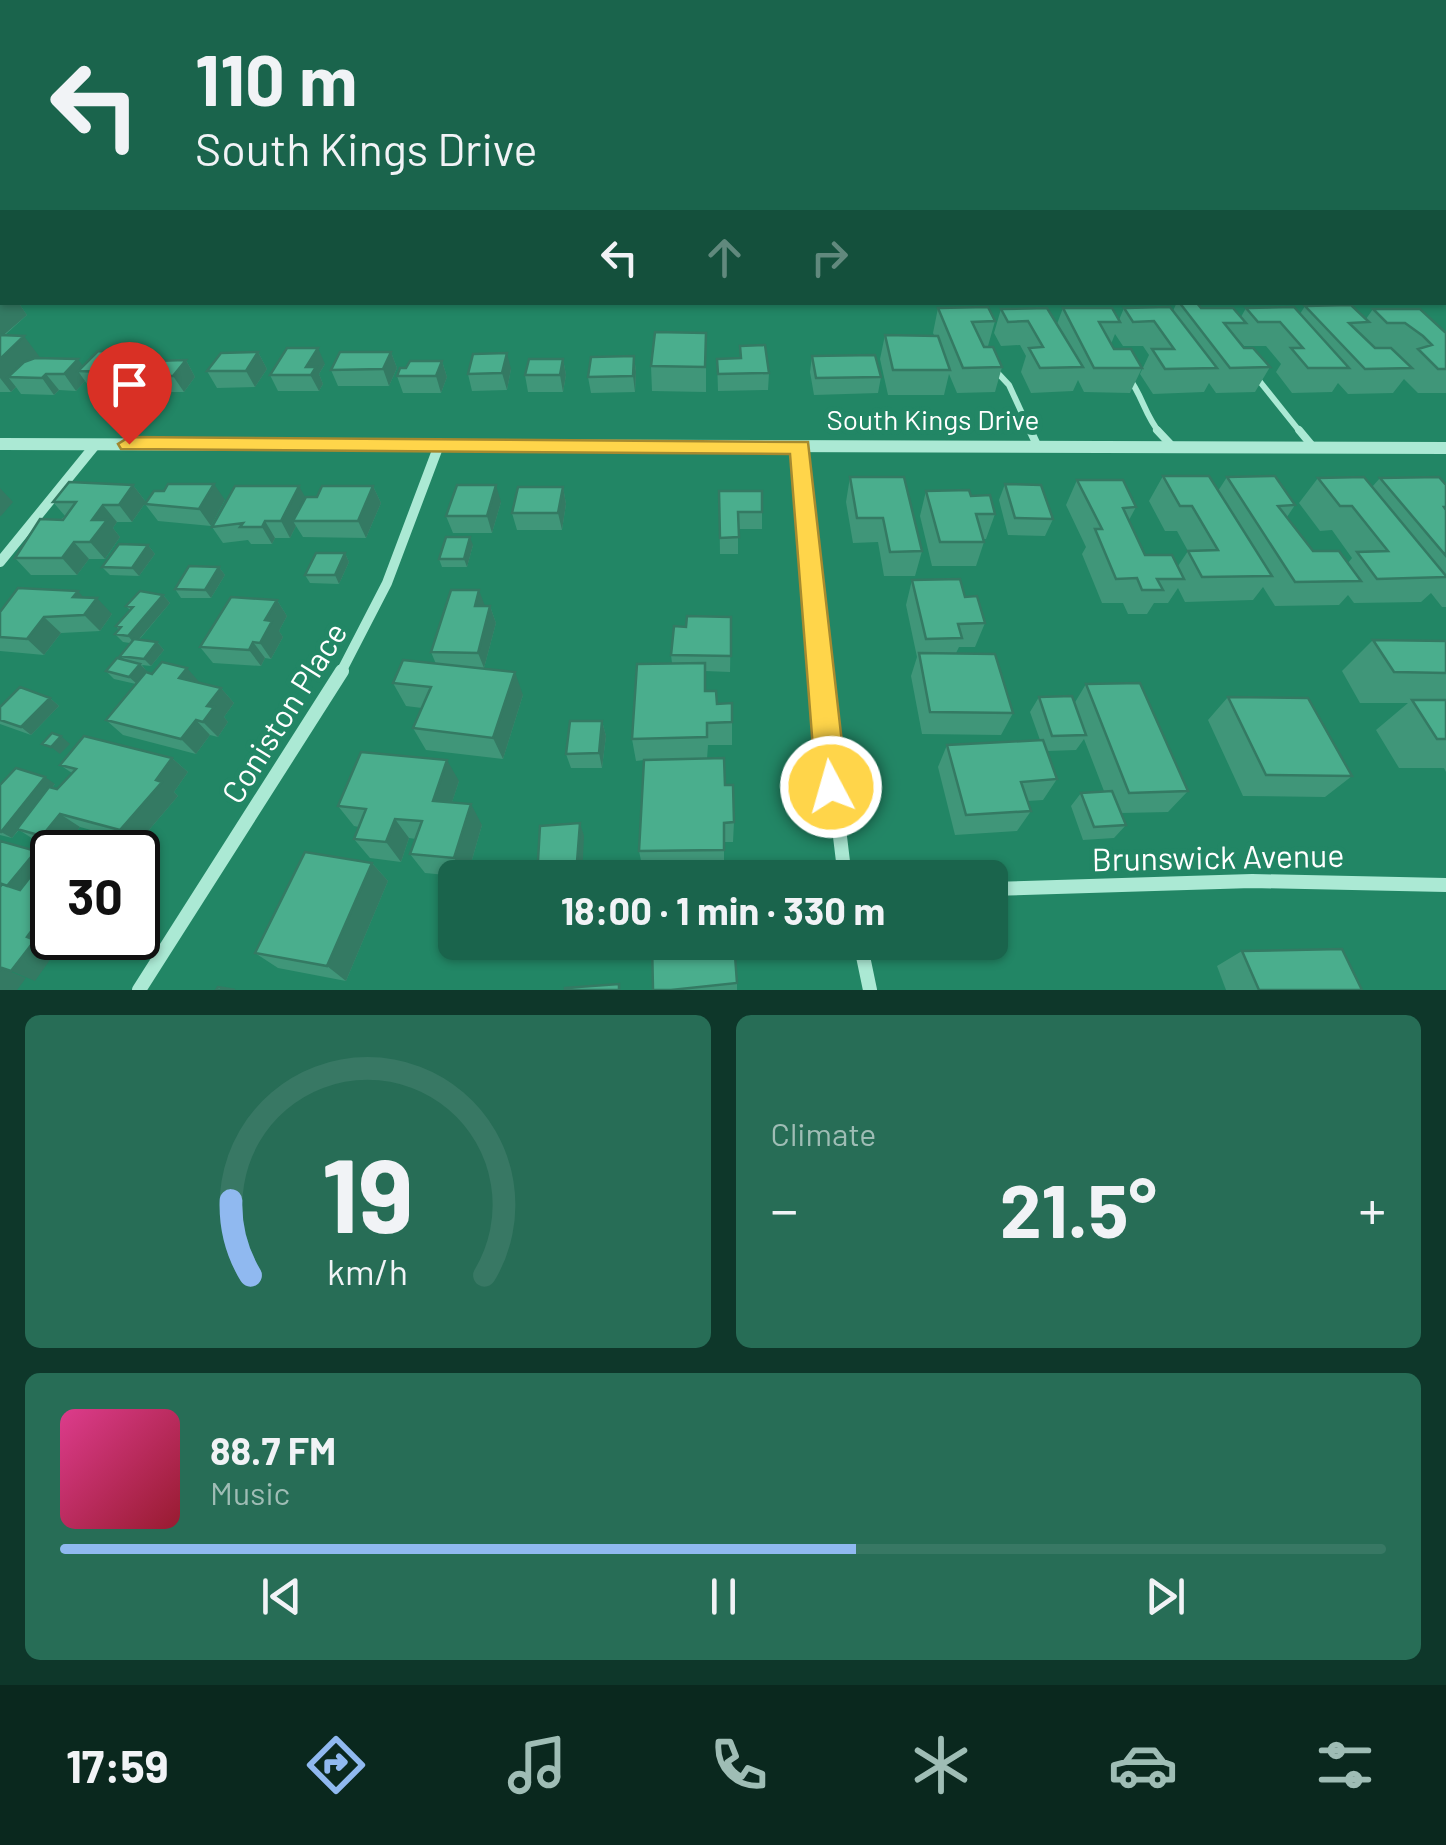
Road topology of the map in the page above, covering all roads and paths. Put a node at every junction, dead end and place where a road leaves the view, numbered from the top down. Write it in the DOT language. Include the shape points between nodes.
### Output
graph roads {
  1 [pos="985,358"];
  2 [pos="1126,374"];
  3 [pos="1253,374"];
  4 [pos="0,444"];
  5 [pos="96,444"];
  6 [pos="439,445"];
  7 [pos="800,447"];
  8 [pos="1038,447"];
  9 [pos="1173,448"];
  10 [pos="1314,448"];
  11 [pos="1446,448"];
  12 [pos="0,562"];
  13 [pos="843,860"];
  14 [pos="1446,885"];
  15 [pos="1008,889"];
  16 [pos="864,960"];
  17 [pos="139,990"];
  18 [pos="870,990"];
  1 -- 8 [label="lane" via="1009,385"];
  2 -- 9 [label="lane" via="1150,422"];
  3 -- 10 [label="lane"];
  4 -- 5 [label="street, South Kings Drive"];
  5 -- 6 [label="street, South Kings Drive"];
  5 -- 12 [label="street"];
  6 -- 7 [label="street, South Kings Drive"];
  6 -- 17 [label="street, Coniston Place" via="356,649"];
  7 -- 8 [label="street, South Kings Drive"];
  7 -- 13 [label="street"];
  8 -- 9 [label="street, South Kings Drive"];
  9 -- 10 [label="street, South Kings Drive"];
  10 -- 11 [label="street, South Kings Drive"];
  14 -- 15 [label="street, Brunswick Avenue" via="1252,881"];
  16 -- 18 [label="street"];
}
